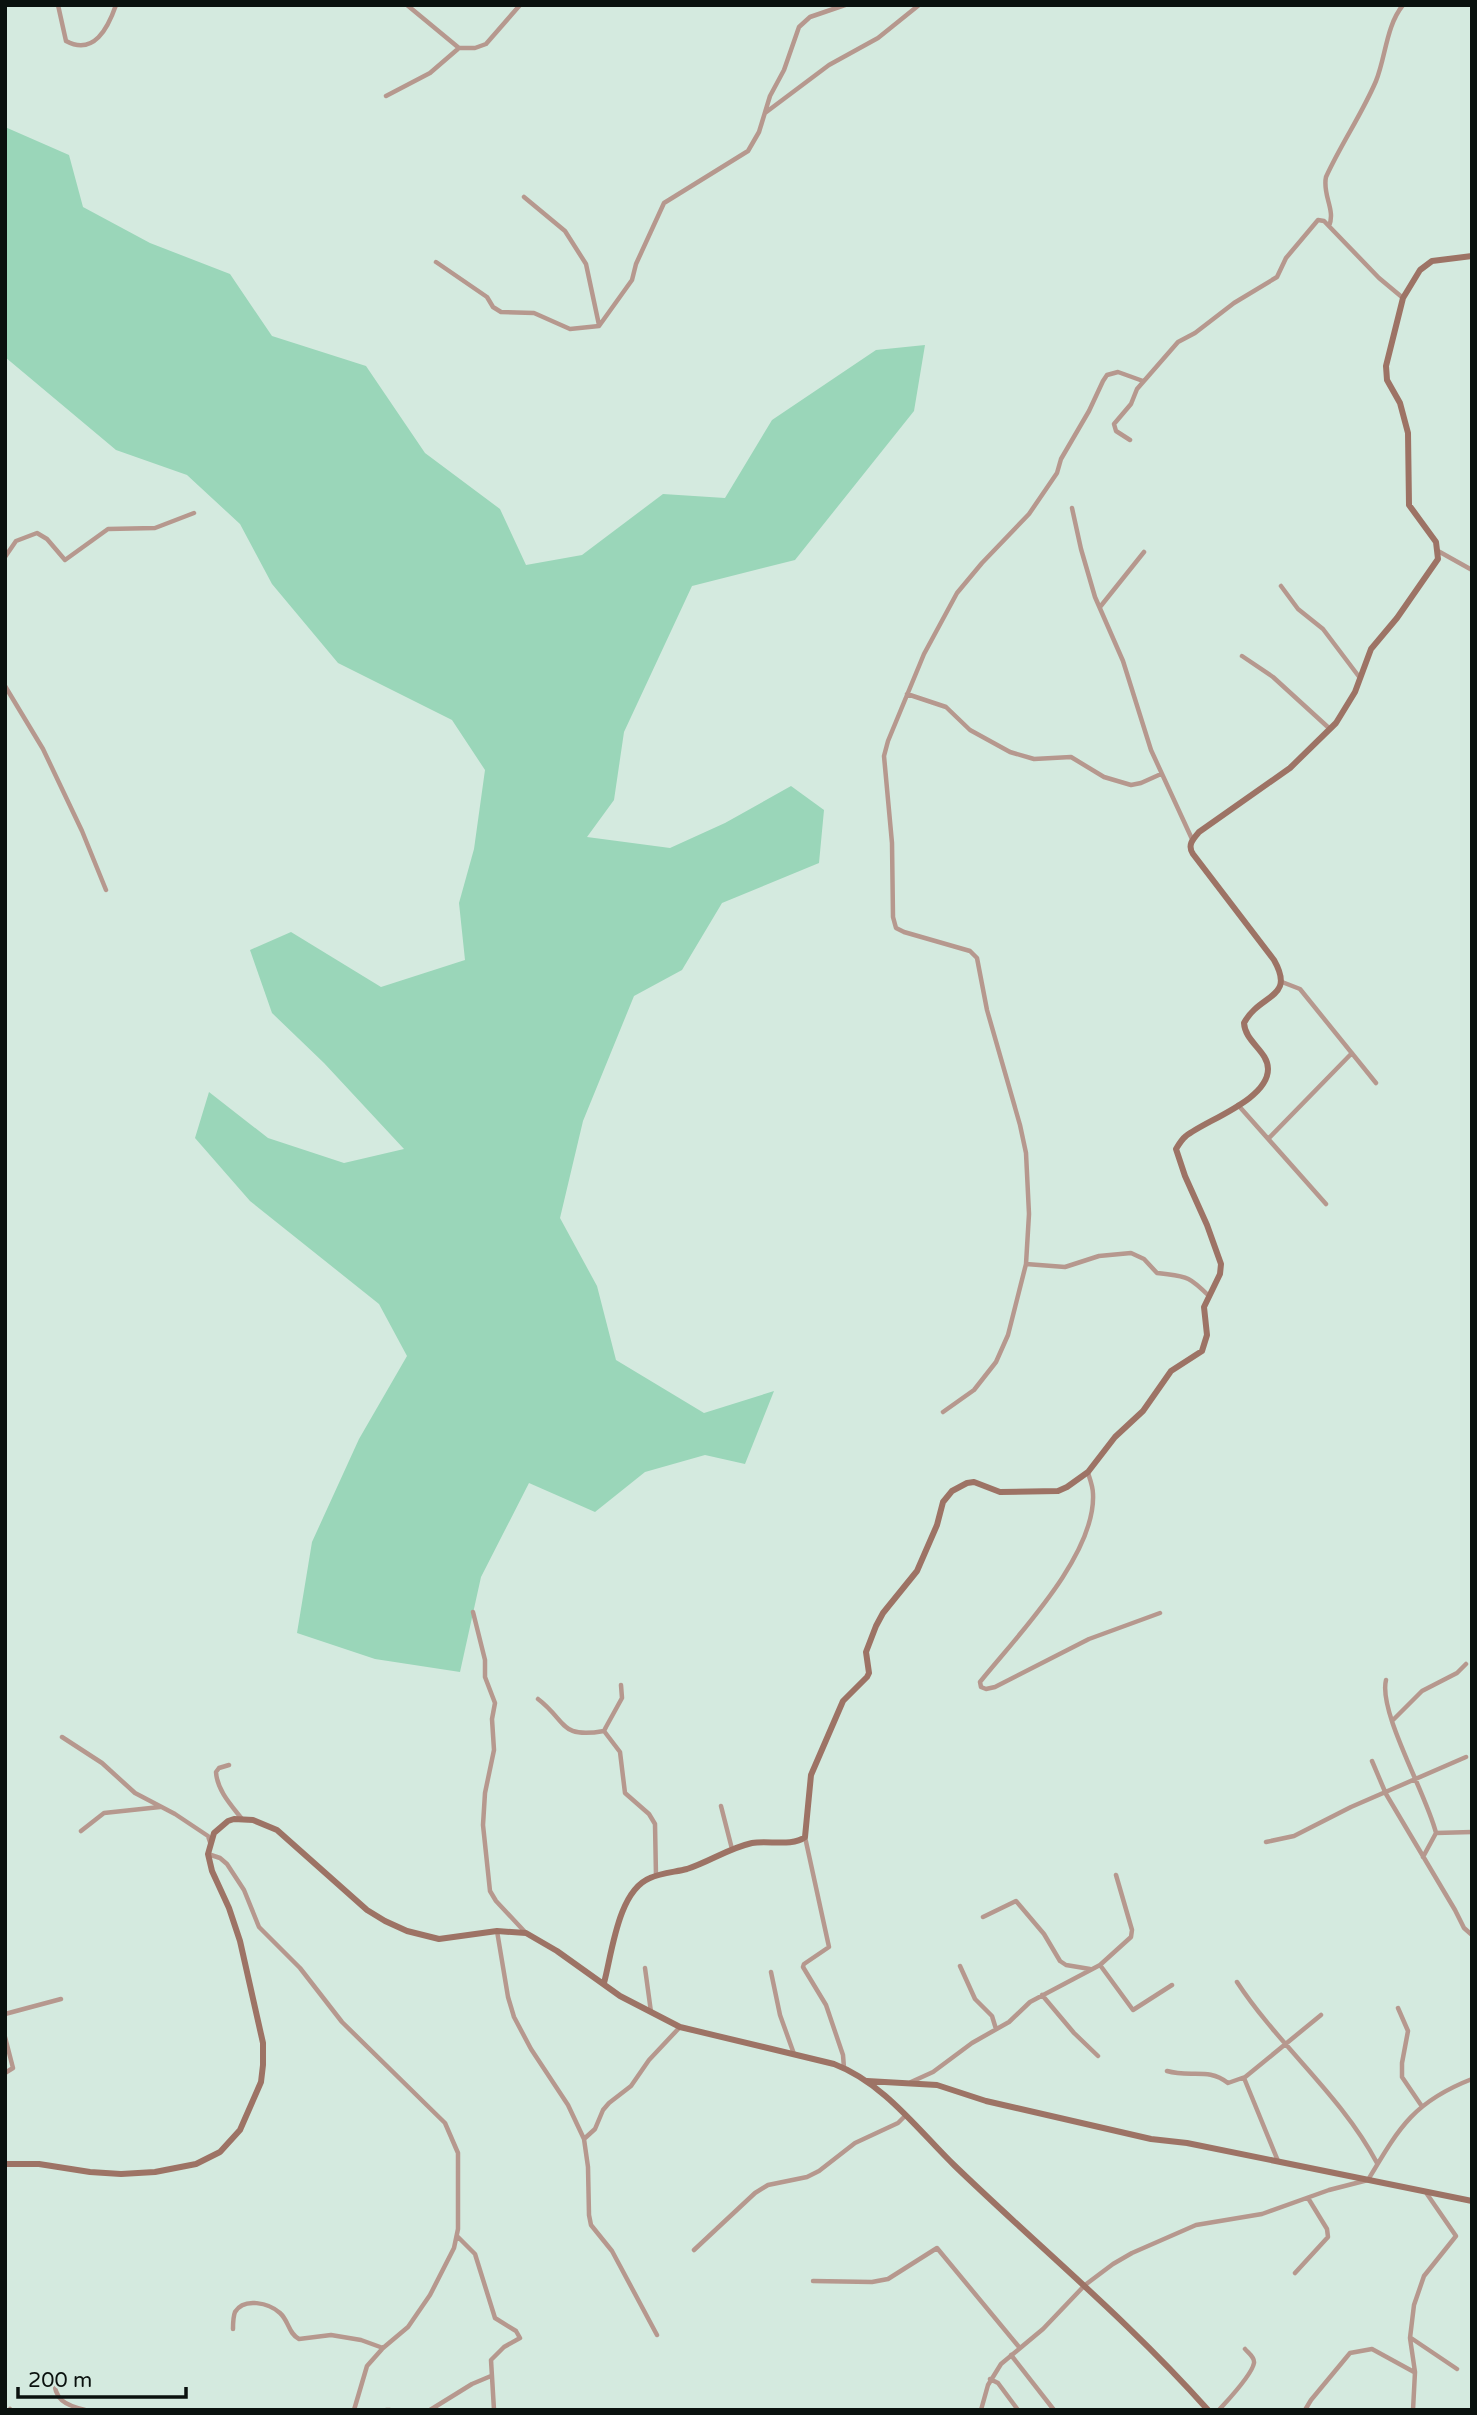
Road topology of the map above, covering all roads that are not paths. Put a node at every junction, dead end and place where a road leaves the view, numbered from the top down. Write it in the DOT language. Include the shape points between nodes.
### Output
graph roads {
  1 [pos="58,5"];
  2 [pos="116,5"];
  3 [pos="407,5"];
  4 [pos="520,5"];
  5 [pos="845,5"];
  6 [pos="919,5"];
  7 [pos="1403,5"];
  8 [pos="459,48"];
  9 [pos="386,96"];
  10 [pos="764,113"];
  11 [pos="524,197"];
  12 [pos="1329,226"];
  13 [pos="1472,256"];
  14 [pos="436,262"];
  15 [pos="1403,298"];
  16 [pos="599,326"];
  17 [pos="1143,381"];
  18 [pos="1130,440"];
  19 [pos="1072,508"];
  20 [pos="194,513"];
  21 [pos="1438,551"];
  22 [pos="1144,552"];
  23 [pos="5,557"];
  24 [pos="1472,570"];
  25 [pos="1281,586"];
  26 [pos="1100,607"];
  27 [pos="1242,656"];
  28 [pos="1360,679"];
  29 [pos="5,686"];
  30 [pos="907,694"];
  31 [pos="1330,729"];
  32 [pos="1161,774"];
  33 [pos="1192,839"];
  34 [pos="106,890"];
  35 [pos="1282,982"];
  36 [pos="1352,1053"];
  37 [pos="1376,1083"];
  38 [pos="1238,1105"];
  39 [pos="1268,1139"];
  40 [pos="1326,1204"];
  41 [pos="1026,1264"];
  42 [pos="1209,1296"];
  43 [pos="943,1412"];
  44 [pos="1088,1472"];
  45 [pos="473,1612"];
  46 [pos="1160,1613"];
  47 [pos="1466,1664"];
  48 [pos="1386,1680"];
  49 [pos="621,1685"];
  50 [pos="538,1699"];
  51 [pos="1392,1720"];
  52 [pos="604,1731"];
  53 [pos="62,1737"];
  54 [pos="1466,1757"];
  55 [pos="1371,1761"];
  56 [pos="229,1765"];
  57 [pos="1417,1779"];
  58 [pos="1386,1794"];
  59 [pos="721,1806"];
  60 [pos="161,1807"];
  61 [pos="242,1819"];
  62 [pos="81,1831"];
  63 [pos="1472,1832"];
  64 [pos="1436,1833"];
  65 [pos="805,1837"];
  66 [pos="210,1842"];
  67 [pos="1266,1842"];
  68 [pos="732,1849"];
  69 [pos="208,1854"];
  70 [pos="1423,1857"];
  71 [pos="1115,1875"];
  72 [pos="656,1876"];
  73 [pos="983,1917"];
  74 [pos="497,1931"];
  75 [pos="526,1933"];
  76 [pos="1472,1935"];
  77 [pos="1100,1965"];
  78 [pos="960,1966"];
  79 [pos="645,1968"];
  80 [pos="1091,1969"];
  81 [pos="771,1972"];
  82 [pos="1237,1982"];
  83 [pos="604,1983"];
  84 [pos="1172,1985"];
  85 [pos="1042,1995"];
  86 [pos="61,1998"];
  87 [pos="1398,2008"];
  88 [pos="651,2013"];
  89 [pos="5,2014"];
  90 [pos="1321,2015"];
  91 [pos="680,2027"];
  92 [pos="996,2029"];
  93 [pos="5,2037"];
  94 [pos="1287,2045"];
  95 [pos="794,2055"];
  96 [pos="1098,2056"];
  97 [pos="844,2068"];
  98 [pos="1167,2071"];
  99 [pos="5,2073"];
  100 [pos="1245,2077"];
  101 [pos="866,2080"];
  102 [pos="1472,2080"];
  103 [pos="911,2082"];
  104 [pos="1422,2105"];
  105 [pos="906,2116"];
  106 [pos="584,2139"];
  107 [pos="1278,2162"];
  108 [pos="5,2164"];
  109 [pos="1378,2164"];
  110 [pos="1368,2180"];
  111 [pos="1427,2193"];
  112 [pos="1308,2198"];
  113 [pos="1472,2201"];
  114 [pos="457,2236"];
  115 [pos="694,2250"];
  116 [pos="1295,2273"];
  117 [pos="813,2281"];
  118 [pos="1086,2285"];
  119 [pos="233,2329"];
  120 [pos="657,2334"];
  121 [pos="1410,2338"];
  122 [pos="1020,2347"];
  123 [pos="383,2348"];
  124 [pos="1245,2349"];
  125 [pos="1011,2355"];
  126 [pos="1457,2369"];
  127 [pos="1415,2372"];
  128 [pos="491,2376"];
  129 [pos="54,2378"];
  130 [pos="990,2379"];
  131 [pos="85,2410"];
  132 [pos="354,2410"];
  133 [pos="430,2410"];
  134 [pos="494,2410"];
  135 [pos="981,2410"];
  136 [pos="1018,2410"];
  137 [pos="1054,2410"];
  138 [pos="1208,2410"];
  139 [pos="1219,2410"];
  140 [pos="1305,2410"];
  141 [pos="1413,2410"];
  1 -- 2 [label="street" via="66,41 76,46 86,45 106,29"];
  3 -- 8 [label="street"];
  4 -- 8 [label="street" via="486,44"];
  5 -- 10 [label="street" via="810,17 799,27"];
  6 -- 10 [label="street"];
  7 -- 12 [label="street" via="1392,23 1374,85 1326,177 1332,214"];
  8 -- 9 [label="street" via="430,72"];
  10 -- 16 [label="street" via="748,151 664,203 632,280"];
  11 -- 16 [label="street" via="565,231 586,264"];
  12 -- 15 [label="street"];
  12 -- 17 [label="street" via="1321,219 1315,222 1277,277 1182,339"];
  13 -- 15 [label="street" via="1427,263"];
  14 -- 16 [label="street" via="501,312 534,313 570,329"];
  15 -- 21 [label="street" via="1385,374 1405,416 1409,505 1436,541"];
  17 -- 18 [label="street" via="1114,424 1116,431"];
  17 -- 30 [label="street" via="1118,372 1107,376 1057,473 1029,514 957,593"];
  19 -- 26 [label="street"];
  20 -- 23 [label="street" via="155,528 108,529 65,560 37,533 16,541"];
  21 -- 24 [label="street"];
  21 -- 28 [label="street" via="1433,567 1371,649"];
  22 -- 26 [label="street"];
  25 -- 28 [label="street" via="1298,609 1323,629"];
  26 -- 32 [label="street" via="1124,661"];
  27 -- 31 [label="street" via="1273,677"];
  28 -- 31 [label="street" via="1347,708"];
  29 -- 34 [label="street" via="43,749"];
  30 -- 32 [label="street" via="946,707 970,730 1034,759 1071,757 1104,777 1130,785"];
  30 -- 41 [label="street" via="884,755 893,917 896,928 904,932 970,951 977,958 1026,1153"];
  31 -- 33 [label="street" via="1290,768"];
  32 -- 33 [label="street"];
  33 -- 35 [label="street" via="1192,854 1274,960"];
  35 -- 36 [label="street" via="1300,989"];
  35 -- 38 [label="street" via="1244,1023 1248,1038 1269,1068 1261,1086"];
  36 -- 37 [label="street"];
  36 -- 39 [label="street"];
  38 -- 39 [label="street"];
  38 -- 42 [label="street" via="1188,1135 1176,1149 1221,1264"];
  39 -- 40 [label="street"];
  41 -- 42 [label="street" via="1065,1267 1099,1256 1131,1253 1157,1273 1182,1274 1193,1280"];
  41 -- 43 [label="street" via="1008,1335 996,1362 974,1390"];
  42 -- 44 [label="street" via="1204,1307 1207,1335 1202,1351 1171,1371 1143,1411"];
  44 -- 46 [label="street" via="1092,1510 1083,1543 1027,1625 980,1682 981,1687 995,1687 1104,1632"];
  44 -- 65 [label="street" via="1058,1491 1000,1492 974,1482 947,1496 917,1571 876,1626 866,1652 869,1673 843,1702 817,1762 809,1787"];
  45 -- 75 [label="street" via="485,1677 495,1703 494,1750 483,1825 490,1891"];
  47 -- 51 [label="street" via="1422,1691"];
  48 -- 51 [label="street" via="1384,1691"];
  49 -- 52 [label="street" via="618,1709"];
  50 -- 52 [label="street" via="569,1730"];
  51 -- 57 [label="street"];
  52 -- 72 [label="street" via="620,1752 625,1793 655,1824"];
  53 -- 60 [label="street" via="102,1763 135,1793"];
  54 -- 57 [label="street"];
  55 -- 58 [label="street"];
  56 -- 61 [label="street" via="216,1770 216,1777"];
  57 -- 58 [label="street"];
  57 -- 64 [label="street"];
  58 -- 67 [label="street" via="1294,1836"];
  58 -- 70 [label="street"];
  59 -- 68 [label="street"];
  60 -- 62 [label="street" via="104,1813"];
  60 -- 66 [label="street" via="208,1836"];
  61 -- 66 [label="street" via="218,1828"];
  61 -- 74 [label="street" via="277,1830 367,1910 400,1928 439,1939"];
  63 -- 64 [label="street"];
  64 -- 70 [label="street"];
  65 -- 68 [label="street"];
  65 -- 97 [label="street" via="829,1947 803,1967 826,2005"];
  66 -- 69 [label="street"];
  68 -- 72 [label="street" via="687,1869"];
  69 -- 108 [label="street" via="240,1941 262,2043 261,2082 240,2130 220,2152 195,2164 155,2172 121,2174"];
  69 -- 114 [label="street" via="227,1864 259,1927 300,1968 342,2022 445,2123 458,2153"];
  70 -- 76 [label="street" via="1460,1923"];
  71 -- 77 [label="street" via="1133,1934"];
  72 -- 83 [label="street" via="640,1884 626,1901"];
  73 -- 80 [label="street" via="1016,1902 1060,1961"];
  74 -- 75 [label="street"];
  74 -- 106 [label="street" via="514,2017 569,2105"];
  75 -- 83 [label="street"];
  77 -- 80 [label="street"];
  77 -- 84 [label="street" via="1133,2010"];
  78 -- 92 [label="street"];
  79 -- 88 [label="street"];
  80 -- 85 [label="street"];
  81 -- 95 [label="street"];
  82 -- 94 [label="street"];
  83 -- 88 [label="street"];
  85 -- 92 [label="street"];
  85 -- 96 [label="street"];
  86 -- 89 [label="street"];
  87 -- 104 [label="street" via="1408,2031 1402,2077"];
  88 -- 91 [label="street"];
  90 -- 94 [label="street"];
  91 -- 95 [label="street"];
  91 -- 106 [label="street" via="631,2086 609,2103"];
  92 -- 103 [label="street"];
  93 -- 99 [label="street" via="13,2068"];
  94 -- 100 [label="street"];
  94 -- 109 [label="street" via="1359,2131"];
  95 -- 97 [label="street"];
  97 -- 101 [label="street"];
  98 -- 100 [label="street" via="1217,2074 1228,2083"];
  100 -- 107 [label="street"];
  101 -- 103 [label="street"];
  101 -- 105 [label="street"];
  102 -- 104 [label="street"];
  103 -- 107 [label="street" via="1151,2139"];
  104 -- 109 [label="street" via="1399,2129"];
  105 -- 115 [label="street" via="855,2143 807,2177 768,2185 755,2193"];
  105 -- 118 [label="street"];
  106 -- 120 [label="street" via="592,2225 612,2251"];
  107 -- 110 [label="street"];
  109 -- 110 [label="street"];
  110 -- 111 [label="street"];
  110 -- 112 [label="street"];
  111 -- 113 [label="street"];
  111 -- 121 [label="street" via="1456,2236 1424,2276"];
  112 -- 116 [label="street" via="1328,2237"];
  112 -- 118 [label="street" via="1262,2214 1196,2225 1132,2253"];
  114 -- 123 [label="street" via="430,2295 403,2333"];
  114 -- 128 [label="street" via="475,2254 495,2318 519,2334 518,2341 491,2360"];
  117 -- 122 [label="street" via="888,2280 937,2248"];
  118 -- 122 [label="street"];
  118 -- 138 [label="street"];
  119 -- 123 [label="street" via="236,2311 253,2303 278,2311 299,2339 331,2335"];
  121 -- 126 [label="street"];
  121 -- 127 [label="street"];
  122 -- 125 [label="street"];
  123 -- 132 [label="street" via="368,2366"];
  124 -- 139 [label="street" via="1254,2362"];
  125 -- 130 [label="street"];
  125 -- 137 [label="street"];
  127 -- 140 [label="street" via="1372,2349 1350,2353"];
  127 -- 141 [label="street"];
  128 -- 133 [label="street"];
  128 -- 134 [label="street"];
  129 -- 131 [label="street" via="58,2397"];
  130 -- 135 [label="street"];
  130 -- 136 [label="street"];
}
